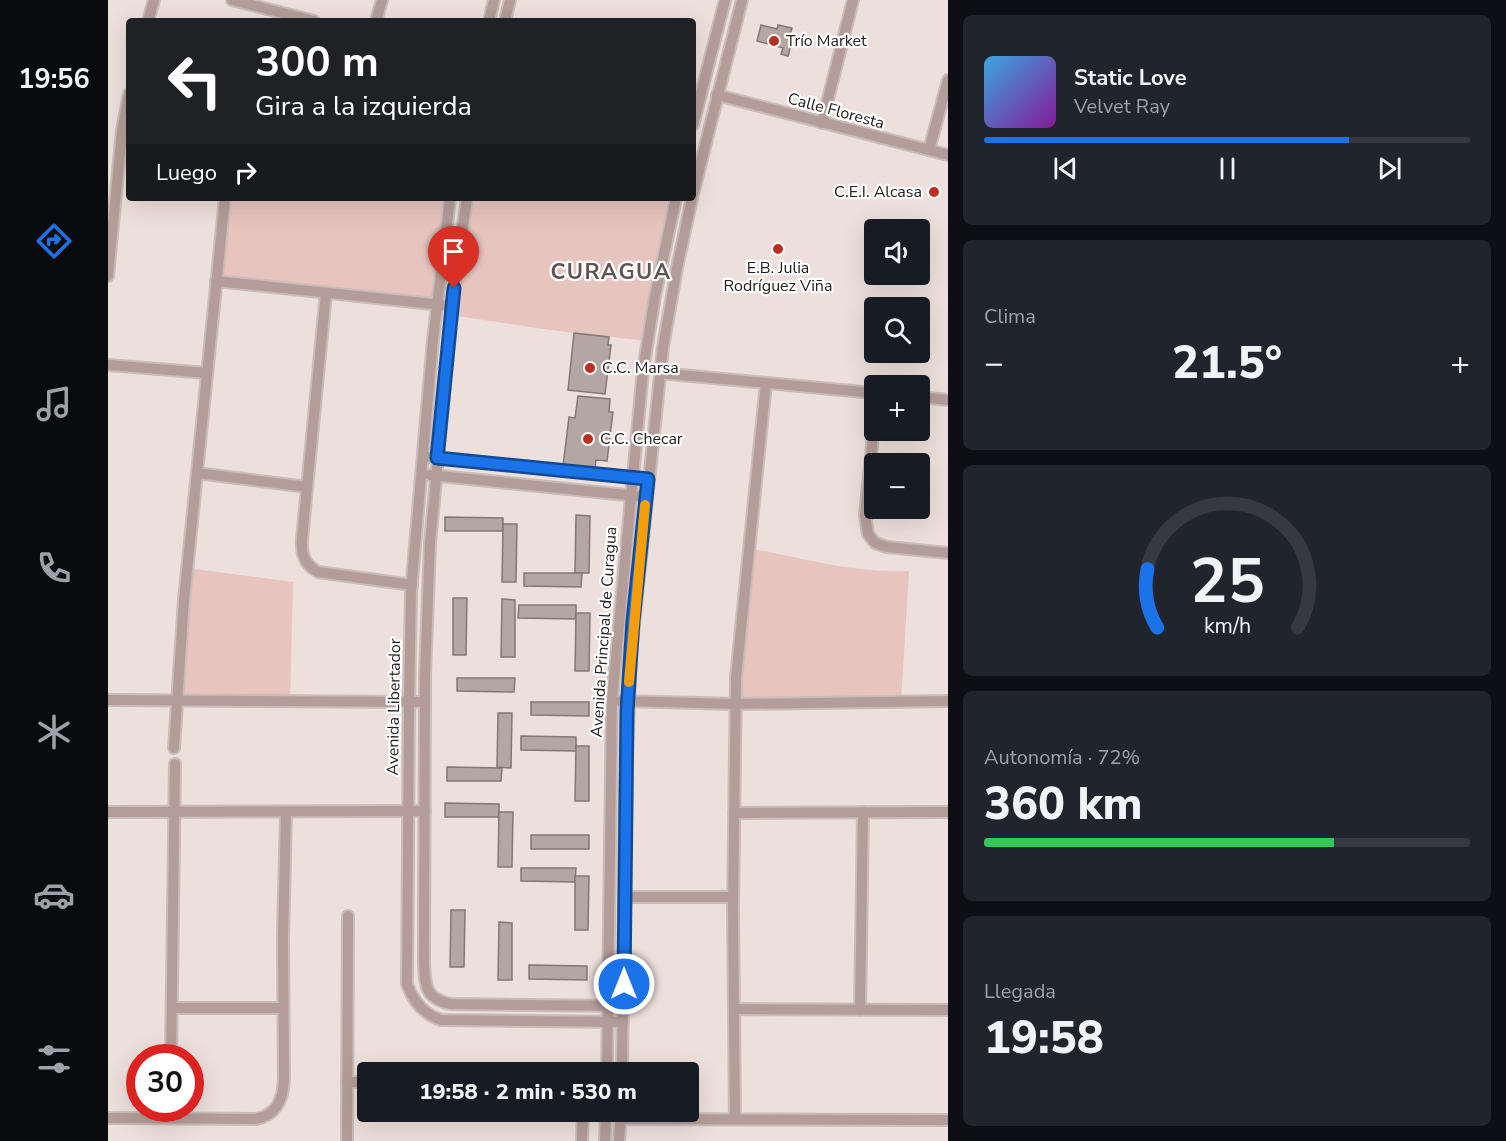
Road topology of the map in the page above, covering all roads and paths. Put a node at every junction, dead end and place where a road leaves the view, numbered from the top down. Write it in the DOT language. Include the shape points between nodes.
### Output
graph roads {
  1 [pos="154,0"];
  2 [pos="232,0"];
  3 [pos="382,0"];
  4 [pos="494,0"];
  5 [pos="510,0"];
  6 [pos="725,0"];
  7 [pos="742,0"];
  8 [pos="854,0"];
  9 [pos="265,8"];
  10 [pos="149,18"];
  11 [pos="262,18"];
  12 [pos="303,18"];
  13 [pos="377,18"];
  14 [pos="490,18"];
  15 [pos="506,18"];
  16 [pos="948,80"];
  17 [pos="717,95"];
  18 [pos="126,110"];
  19 [pos="696,113"];
  20 [pos="822,123"];
  21 [pos="928,150"];
  22 [pos="948,155"];
  23 [pos="696,183"];
  24 [pos="225,201"];
  25 [pos="450,201"];
  26 [pos="467,201"];
  27 [pos="675,201"];
  28 [pos="692,201"];
  29 [pos="108,276"];
  30 [pos="216,281"];
  31 [pos="326,293"];
  32 [pos="436,305"];
  33 [pos="452,306"];
  34 [pos="108,365"];
  35 [pos="207,373"];
  36 [pos="659,373"];
  37 [pos="766,382"];
  38 [pos="864,392"];
  39 [pos="930,398"];
  40 [pos="948,400"];
  41 [pos="872,441"];
  42 [pos="422,457"];
  43 [pos="437,458"];
  44 [pos="197,473"];
  45 [pos="420,474"];
  46 [pos="435,476"];
  47 [pos="632,477"];
  48 [pos="648,479"];
  49 [pos="308,487"];
  50 [pos="630,495"];
  51 [pos="646,497"];
  52 [pos="948,553"];
  53 [pos="412,585"];
  54 [pos="108,700"];
  55 [pos="176,700"];
  56 [pos="612,700"];
  57 [pos="628,701"];
  58 [pos="948,701"];
  59 [pos="425,702"];
  60 [pos="409,703"];
  61 [pos="736,704"];
  62 [pos="174,748"];
  63 [pos="175,764"];
  64 [pos="408,811"];
  65 [pos="108,812"];
  66 [pos="174,812"];
  67 [pos="286,812"];
  68 [pos="425,812"];
  69 [pos="862,812"];
  70 [pos="948,812"];
  71 [pos="734,813"];
  72 [pos="624,897"];
  73 [pos="733,897"];
  74 [pos="348,916"];
  75 [pos="609,1005"];
  76 [pos="624,1006"];
  77 [pos="172,1008"];
  78 [pos="283,1008"];
  79 [pos="734,1009"];
  80 [pos="860,1010"];
  81 [pos="948,1010"];
  82 [pos="609,1022"];
  83 [pos="623,1022"];
  84 [pos="171,1044"];
  85 [pos="607,1062"];
  86 [pos="622,1062"];
  87 [pos="347,1082"];
  88 [pos="357,1082"];
  89 [pos="204,1116"];
  90 [pos="126,1117"];
  91 [pos="108,1118"];
  92 [pos="699,1118"];
  93 [pos="735,1119"];
  94 [pos="948,1120"];
  95 [pos="583,1122"];
  96 [pos="606,1122"];
  97 [pos="620,1122"];
  98 [pos="347,1141"];
  99 [pos="582,1141"];
  100 [pos="605,1141"];
  101 [pos="619,1141"];
  1 -- 10 [label="street"];
  2 -- 9 [label="street"];
  3 -- 13 [label="street"];
  4 -- 14 [label="street"];
  5 -- 15 [label="street"];
  6 -- 19 [label="street"];
  7 -- 17 [label="street, Avenida Principal de Curagua"];
  8 -- 20 [label="street"];
  9 -- 11 [label="street"];
  9 -- 12 [label="street"];
  16 -- 21 [label="street"];
  17 -- 20 [label="street, Calle Floresta"];
  17 -- 23 [label="street, Avenida Principal de Curagua"];
  18 -- 29 [label="street"];
  20 -- 21 [label="street, Calle Floresta"];
  21 -- 22 [label="street, Calle Floresta"];
  24 -- 30 [label="street"];
  25 -- 32 [label="street, Avenida Libertador"];
  26 -- 33 [label="street, Avenida Libertador"];
  27 -- 47 [label="street, Avenida Principal de Curagua" via="648,337"];
  28 -- 36 [label="street, Avenida Principal de Curagua"];
  30 -- 31 [label="street"];
  30 -- 35 [label="street"];
  31 -- 32 [label="street"];
  31 -- 49 [label="street"];
  32 -- 33 [label="street"];
  32 -- 42 [label="street, Avenida Libertador"];
  33 -- 43 [label="street, Avenida Libertador"];
  34 -- 35 [label="street"];
  35 -- 44 [label="street"];
  36 -- 37 [label="street"];
  36 -- 48 [label="street, Avenida Principal de Curagua"];
  37 -- 38 [label="street"];
  37 -- 61 [label="street" via="738,644"];
  39 -- 40 [label="street"];
  41 -- 52 [label="street" via="865,515 868,534 875,543 887,547"];
  42 -- 43 [label="street"];
  42 -- 45 [label="street, Avenida Libertador"];
  43 -- 46 [label="street, Avenida Libertador"];
  43 -- 47 [label="street"];
  44 -- 49 [label="street"];
  44 -- 55 [label="street"];
  45 -- 46 [label="street"];
  45 -- 53 [label="street, Avenida Libertador"];
  46 -- 50 [label="street"];
  46 -- 59 [label="street, Avenida Libertador"];
  47 -- 48 [label="street"];
  47 -- 50 [label="street, Avenida Principal de Curagua"];
  48 -- 51 [label="street, Avenida Principal de Curagua"];
  49 -- 53 [label="street" via="302,547 311,568 322,573"];
  50 -- 51 [label="street"];
  50 -- 56 [label="street, Avenida Principal de Curagua"];
  51 -- 57 [label="street, Avenida Principal de Curagua"];
  53 -- 60 [label="street, Avenida Libertador"];
  54 -- 55 [label="street"];
  55 -- 60 [label="street"];
  55 -- 62 [label="street"];
  56 -- 57 [label="street"];
  56 -- 75 [label="street, Avenida Principal de Curagua"];
  57 -- 61 [label="street"];
  57 -- 72 [label="street, Avenida Principal de Curagua"];
  58 -- 61 [label="street"];
  59 -- 60 [label="street"];
  59 -- 68 [label="street, Avenida Libertador"];
  60 -- 64 [label="street, Avenida Libertador"];
  61 -- 71 [label="street"];
  63 -- 66 [label="street"];
  64 -- 67 [label="street"];
  64 -- 68 [label="street"];
  64 -- 82 [label="street, Avenida Libertador" via="407,974 410,993 420,1007 433,1017 452,1021"];
  65 -- 66 [label="street"];
  66 -- 67 [label="street"];
  66 -- 77 [label="street"];
  67 -- 78 [label="street"];
  68 -- 75 [label="street, Avenida Libertador" via="424,963 426,986 432,996 450,1004"];
  69 -- 70 [label="street"];
  69 -- 71 [label="street"];
  69 -- 80 [label="street"];
  71 -- 73 [label="street"];
  72 -- 73 [label="street"];
  72 -- 76 [label="street, Avenida Principal de Curagua"];
  73 -- 79 [label="street"];
  74 -- 87 [label="street"];
  75 -- 76 [label="street, Avenida Libertador"];
  75 -- 82 [label="street, Avenida Principal de Curagua"];
  76 -- 83 [label="street, Avenida Principal de Curagua"];
  77 -- 78 [label="street"];
  77 -- 84 [label="street"];
  78 -- 89 [label="street" via="283,1090 273,1111 256,1119"];
  79 -- 80 [label="street"];
  79 -- 93 [label="street"];
  80 -- 81 [label="street"];
  82 -- 83 [label="street, Avenida Libertador"];
  82 -- 85 [label="street, Avenida Principal de Curagua"];
  83 -- 86 [label="street, Avenida Principal de Curagua"];
  87 -- 88 [label="street"];
  87 -- 98 [label="street"];
  90 -- 91 [label="street"];
  92 -- 93 [label="street"];
  93 -- 94 [label="street"];
  95 -- 99 [label="street"];
  96 -- 100 [label="street"];
  97 -- 101 [label="street"];
}
